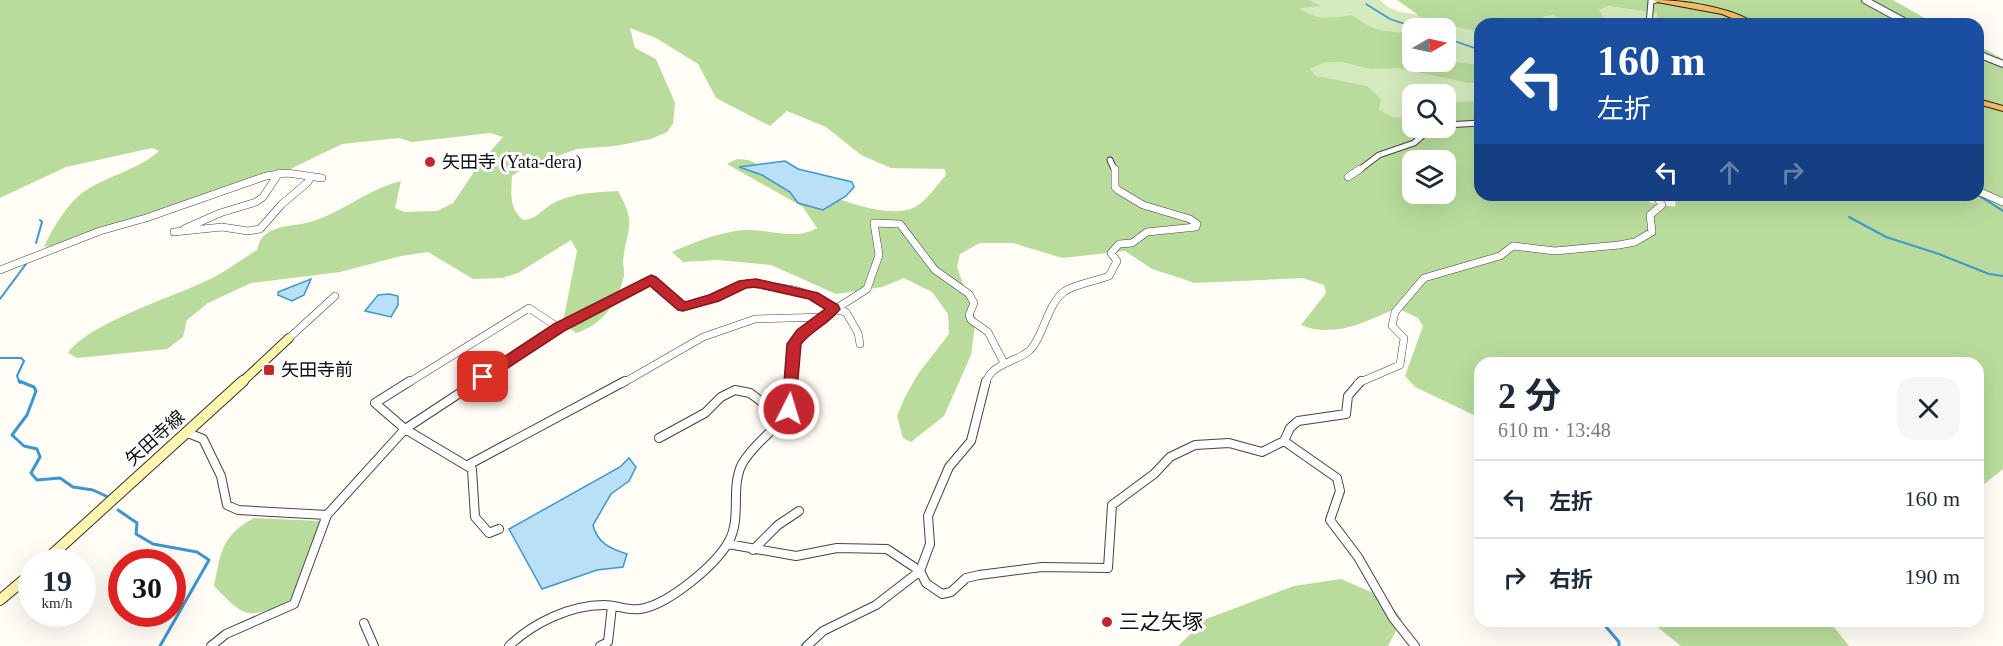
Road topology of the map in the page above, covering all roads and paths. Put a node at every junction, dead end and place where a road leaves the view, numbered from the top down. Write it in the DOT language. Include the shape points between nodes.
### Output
graph roads {
  1 [pos="1657,0"];
  2 [pos="1865,0"];
  3 [pos="1650,18"];
  4 [pos="1739,18"];
  5 [pos="1898,18"];
  6 [pos="1984,56"];
  7 [pos="2003,64"];
  8 [pos="1984,103"];
  9 [pos="2003,109"];
  10 [pos="1474,123"];
  11 [pos="1456,124"];
  12 [pos="1423,138"];
  13 [pos="1110,159"];
  14 [pos="279,173"];
  15 [pos="311,176"];
  16 [pos="1348,177"];
  17 [pos="322,178"];
  18 [pos="1984,194"];
  19 [pos="1659,201"];
  20 [pos="2003,202"];
  21 [pos="183,230"];
  22 [pos="174,232"];
  23 [pos="0,270"];
  24 [pos="335,296"];
  25 [pos="833,309"];
  26 [pos="826,317"];
  27 [pos="559,328"];
  28 [pos="289,338"];
  29 [pos="860,344"];
  30 [pos="1004,363"];
  31 [pos="783,418"];
  32 [pos="405,429"];
  33 [pos="188,433"];
  34 [pos="659,438"];
  35 [pos="1284,441"];
  36 [pos="468,465"];
  37 [pos="799,511"];
  38 [pos="327,515"];
  39 [pos="499,529"];
  40 [pos="728,544"];
  41 [pos="59,549"];
  42 [pos="753,550"];
  43 [pos="920,571"];
  44 [pos="18,585"];
  45 [pos="0,600"];
  46 [pos="612,606"];
  47 [pos="364,623"];
  48 [pos="211,646"];
  49 [pos="374,646"];
  50 [pos="509,646"];
  51 [pos="600,646"];
  52 [pos="807,646"];
  53 [pos="1415,646"];
  1 -- 3 [label="street" via="1651,1"];
  1 -- 4 [label="highway"];
  2 -- 5 [label="street"];
  6 -- 7 [label="street"];
  8 -- 9 [label="highway"];
  10 -- 11 [label="street"];
  12 -- 16 [label="street" via="1377,156"];
  13 -- 30 [label="street" via="1115,169 1115,187 1120,192 1143,205 1190,219 1196,227 1147,232 1132,243 1119,244 1111,253 1117,261 1109,276 1065,291 1056,300 1030,350"];
  14 -- 15 [label="street"];
  14 -- 21 [label="street" via="256,202"];
  14 -- 23 [label="street" via="100,231"];
  15 -- 17 [label="street"];
  15 -- 21 [label="street" via="260,229"];
  18 -- 20 [label="street"];
  19 -- 35 [label="street" via="1660,209 1650,215 1652,232 1635,242 1555,251 1513,246 1500,256 1424,278 1395,312 1392,326 1404,338 1400,366 1359,383 1349,393 1346,414 1298,421"];
  21 -- 22 [label="street"];
  24 -- 28 [label="street"];
  25 -- 26 [label="street"];
  25 -- 27 [label="street" via="795,290 748,283 683,307 651,280"];
  25 -- 29 [label="street" via="846,312"];
  25 -- 30 [label="street" via="867,289 879,255 874,223 900,224 935,270 969,294 974,303 971,321 988,332"];
  26 -- 31 [label="street" via="794,344 790,404"];
  26 -- 36 [label="street" via="755,319 703,337"];
  27 -- 32 [label="street"];
  27 -- 32 [label="street" via="529,308 375,404"];
  28 -- 33 [label="main road, 矢田寺線"];
  30 -- 43 [label="street" via="987,377 971,441 942,479 927,516 930,544"];
  31 -- 34 [label="street" via="750,393 735,390 705,413"];
  31 -- 40 [label="street" via="739,470 737,522"];
  32 -- 36 [label="street"];
  32 -- 38 [label="street"];
  33 -- 38 [label="street" via="203,439 221,476 227,505 238,510"];
  33 -- 41 [label="main road, 矢田寺線"];
  35 -- 43 [label="street" via="1262,452 1229,442 1198,444 1170,457 1112,505 1108,568 1042,567 971,576 951,592 942,594 926,583"];
  35 -- 53 [label="street" via="1336,478 1340,491 1330,520"];
  36 -- 39 [label="street" via="472,469 475,517 489,533"];
  37 -- 42 [label="street"];
  38 -- 48 [label="street" via="294,604 221,637"];
  40 -- 42 [label="street"];
  40 -- 46 [label="street" via="662,602 640,610"];
  42 -- 43 [label="street" via="796,556 837,548 880,547"];
  43 -- 52 [label="street" via="876,605 823,631"];
  44 -- 45 [label="main road"];
  46 -- 50 [label="street" via="594,606 541,622"];
  46 -- 51 [label="street" via="608,642"];
  47 -- 49 [label="street"];
}
